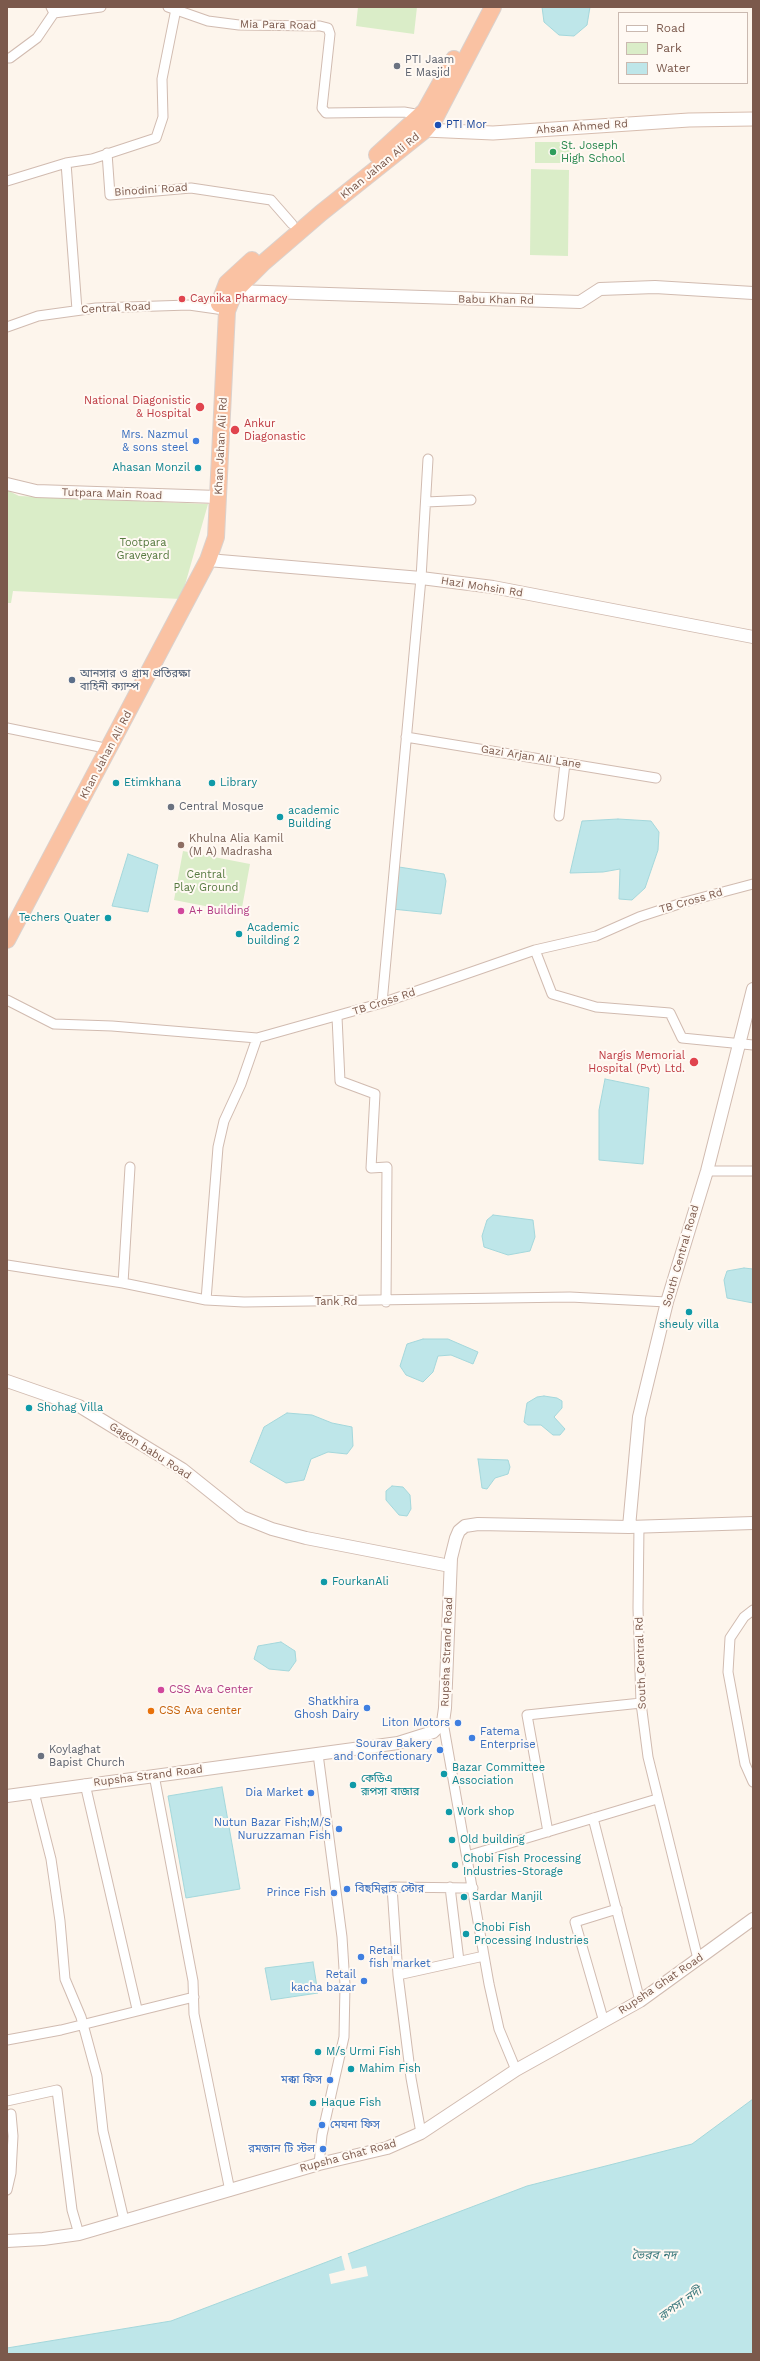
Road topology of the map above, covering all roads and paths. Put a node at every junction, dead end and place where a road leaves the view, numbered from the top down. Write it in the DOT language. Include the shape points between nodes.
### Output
graph roads {
  1 [pos="101,7"];
  2 [pos="483,7"];
  3 [pos="493,7"];
  4 [pos="172,8"];
  5 [pos="52,10"];
  6 [pos="7,58"];
  7 [pos="753,119"];
  8 [pos="420,123"];
  9 [pos="107,153"];
  10 [pos="66,163"];
  11 [pos="7,181"];
  12 [pos="292,224"];
  13 [pos="235,291"];
  14 [pos="753,293"];
  15 [pos="77,310"];
  16 [pos="222,310"];
  17 [pos="7,327"];
  18 [pos="428,459"];
  19 [pos="7,484"];
  20 [pos="215,497"];
  21 [pos="471,500"];
  22 [pos="426,502"];
  23 [pos="208,560"];
  24 [pos="421,578"];
  25 [pos="753,637"];
  26 [pos="7,728"];
  27 [pos="406,737"];
  28 [pos="100,747"];
  29 [pos="565,763"];
  30 [pos="656,778"];
  31 [pos="559,816"];
  32 [pos="753,884"];
  33 [pos="7,924"];
  34 [pos="7,940"];
  35 [pos="535,950"];
  36 [pos="753,989"];
  37 [pos="7,1000"];
  38 [pos="382,1003"];
  39 [pos="337,1017"];
  40 [pos="257,1038"];
  41 [pos="741,1043"];
  42 [pos="753,1045"];
  43 [pos="130,1167"];
  44 [pos="707,1171"];
  45 [pos="753,1171"];
  46 [pos="7,1264"];
  47 [pos="123,1283"];
  48 [pos="206,1300"];
  49 [pos="386,1302"];
  50 [pos="667,1302"];
  51 [pos="7,1381"];
  52 [pos="753,1523"];
  53 [pos="634,1527"];
  54 [pos="450,1566"];
  55 [pos="753,1610"];
  56 [pos="641,1703"];
  57 [pos="443,1722"];
  58 [pos="318,1754"];
  59 [pos="154,1775"];
  60 [pos="753,1782"];
  61 [pos="85,1784"];
  62 [pos="34,1792"];
  63 [pos="7,1796"];
  64 [pos="657,1799"];
  65 [pos="594,1818"];
  66 [pos="548,1832"];
  67 [pos="467,1856"];
  68 [pos="450,1887"];
  69 [pos="472,1888"];
  70 [pos="617,1909"];
  71 [pos="753,1919"];
  72 [pos="484,1956"];
  73 [pos="698,1959"];
  74 [pos="459,1961"];
  75 [pos="398,1974"];
  76 [pos="194,1996"];
  77 [pos="640,2001"];
  78 [pos="137,2009"];
  79 [pos="604,2022"];
  80 [pos="83,2023"];
  81 [pos="7,2040"];
  82 [pos="516,2070"];
  83 [pos="7,2101"];
  84 [pos="11,2114"];
  85 [pos="421,2133"];
  86 [pos="319,2164"];
  87 [pos="7,2190"];
  88 [pos="230,2191"];
  89 [pos="124,2220"];
  90 [pos="79,2234"];
  91 [pos="7,2241"];
  1 -- 5 [label="street"];
  2 -- 8 [label="highway, Khan Jahan Ali Rd"];
  3 -- 8 [label="highway, Khan Jahan Ali Rd" via="435,118"];
  4 -- 8 [label="street, Mia Para Road" via="208,21 239,25 328,28 330,34 322,108 326,113 404,112"];
  4 -- 9 [label="street" via="162,80 163,117 156,138"];
  5 -- 6 [label="street" via="37,38"];
  7 -- 8 [label="main road, Ahsan Ahmed Rd" via="689,120 493,133"];
  8 -- 12 [label="highway, Khan Jahan Ali Rd"];
  8 -- 13 [label="highway, Khan Jahan Ali Rd"];
  9 -- 10 [label="street" via="92,159"];
  9 -- 12 [label="street, Binodini Road" via="110,195 190,188 271,200"];
  10 -- 11 [label="street"];
  10 -- 15 [label="street"];
  12 -- 16 [label="highway, Khan Jahan Ali Rd" via="227,283"];
  13 -- 14 [label="street, Babu Khan Rd" via="580,302 600,289 656,287"];
  13 -- 16 [label="highway, Khan Jahan Ali Rd"];
  15 -- 16 [label="street, Central Road" via="188,305"];
  15 -- 17 [label="street, Central Road" via="38,316"];
  16 -- 20 [label="highway, Khan Jahan Ali Rd"];
  18 -- 22 [label="street"];
  19 -- 20 [label="street, Tutpara Main Road" via="36,491"];
  20 -- 23 [label="highway, Khan Jahan Ali Rd" via="216,537"];
  20 -- 28 [label="highway, Khan Jahan Ali Rd" via="209,534 202,556"];
  21 -- 22 [label="street"];
  22 -- 24 [label="street"];
  23 -- 24 [label="street, Hazi Mohsin Rd"];
  23 -- 34 [label="highway, Khan Jahan Ali Rd"];
  24 -- 25 [label="street, Hazi Mohsin Rd" via="493,587"];
  24 -- 27 [label="street"];
  26 -- 28 [label="street"];
  27 -- 29 [label="street, Gazi Arjan Ali Lane"];
  27 -- 38 [label="street"];
  28 -- 33 [label="highway, Khan Jahan Ali Rd"];
  29 -- 30 [label="street, Gazi Arjan Ali Lane"];
  29 -- 31 [label="street"];
  32 -- 35 [label="street, TB Cross Rd" via="639,917 596,936"];
  35 -- 38 [label="street, TB Cross Rd"];
  35 -- 41 [label="street" via="552,994 596,1007 670,1013 682,1038"];
  36 -- 41 [label="street, South Central Road"];
  37 -- 40 [label="street, TB Cross Rd" via="54,1024"];
  38 -- 39 [label="street, TB Cross Rd"];
  39 -- 40 [label="street, TB Cross Rd"];
  39 -- 49 [label="street" via="340,1082 375,1094 371,1168 387,1167"];
  40 -- 48 [label="street" via="242,1084 224,1121 218,1147"];
  41 -- 42 [label="street"];
  41 -- 44 [label="street, South Central Road"];
  43 -- 47 [label="street"];
  44 -- 45 [label="street"];
  44 -- 50 [label="street, South Central Road"];
  46 -- 47 [label="street, Tank Rd"];
  47 -- 48 [label="street, Tank Rd"];
  48 -- 49 [label="street, Tank Rd"];
  49 -- 50 [label="street, Tank Rd" via="434,1298 563,1297"];
  50 -- 53 [label="street, South Central Road" via="639,1418"];
  51 -- 54 [label="street, Gagon babu Road" via="79,1406 182,1469 242,1517 272,1529 306,1538"];
  52 -- 53 [label="street, Rupsha Strand Road"];
  53 -- 54 [label="street, Rupsha Strand Road" via="478,1524 465,1526 456,1538"];
  53 -- 56 [label="street, South Central Rd"];
  54 -- 57 [label="street, Rupsha Strand Road"];
  55 -- 60 [label="street" via="744,1617 730,1638 728,1672 745,1764"];
  56 -- 64 [label="street, South Central Rd"];
  56 -- 66 [label="street" via="527,1715"];
  57 -- 58 [label="street, Rupsha Strand Road" via="433,1732 398,1743"];
  57 -- 67 [label="street"];
  58 -- 59 [label="street, Rupsha Strand Road"];
  58 -- 86 [label="street" via="342,1937 345,1984 344,2037 322,2135"];
  59 -- 61 [label="street, Rupsha Strand Road"];
  59 -- 76 [label="street"];
  61 -- 62 [label="street, Rupsha Strand Road"];
  61 -- 78 [label="street"];
  62 -- 63 [label="street, Rupsha Strand Road"];
  62 -- 80 [label="street" via="51,1859 65,1979"];
  64 -- 65 [label="street"];
  64 -- 73 [label="street, South Central Rd"];
  65 -- 66 [label="street"];
  65 -- 70 [label="street"];
  66 -- 67 [label="street"];
  67 -- 69 [label="street"];
  68 -- 69 [label="street"];
  68 -- 74 [label="street"];
  68 -- 75 [label="street" via="392,1887"];
  69 -- 72 [label="street"];
  70 -- 77 [label="street"];
  70 -- 79 [label="street" via="575,1922"];
  71 -- 73 [label="street, Rupsha Ghat Road"];
  72 -- 74 [label="street"];
  72 -- 82 [label="street" via="499,2029"];
  73 -- 77 [label="street, Rupsha Ghat Road"];
  74 -- 75 [label="street"];
  75 -- 85 [label="street"];
  76 -- 78 [label="street"];
  76 -- 88 [label="street" via="194,2014"];
  77 -- 79 [label="street, Rupsha Ghat Road"];
  78 -- 80 [label="street"];
  79 -- 82 [label="street, Rupsha Ghat Road"];
  80 -- 81 [label="street" via="61,2030"];
  80 -- 89 [label="street" via="98,2076 103,2131"];
  82 -- 85 [label="street, Rupsha Ghat Road"];
  83 -- 90 [label="street" via="57,2090 72,2210"];
  84 -- 87 [label="street" via="13,2136 11,2173"];
  85 -- 86 [label="street, Rupsha Ghat Road" via="387,2148"];
  86 -- 88 [label="street, Rupsha Ghat Road"];
  88 -- 89 [label="street, Rupsha Ghat Road"];
  89 -- 90 [label="street, Rupsha Ghat Road"];
  90 -- 91 [label="street, Rupsha Ghat Road"];
}
